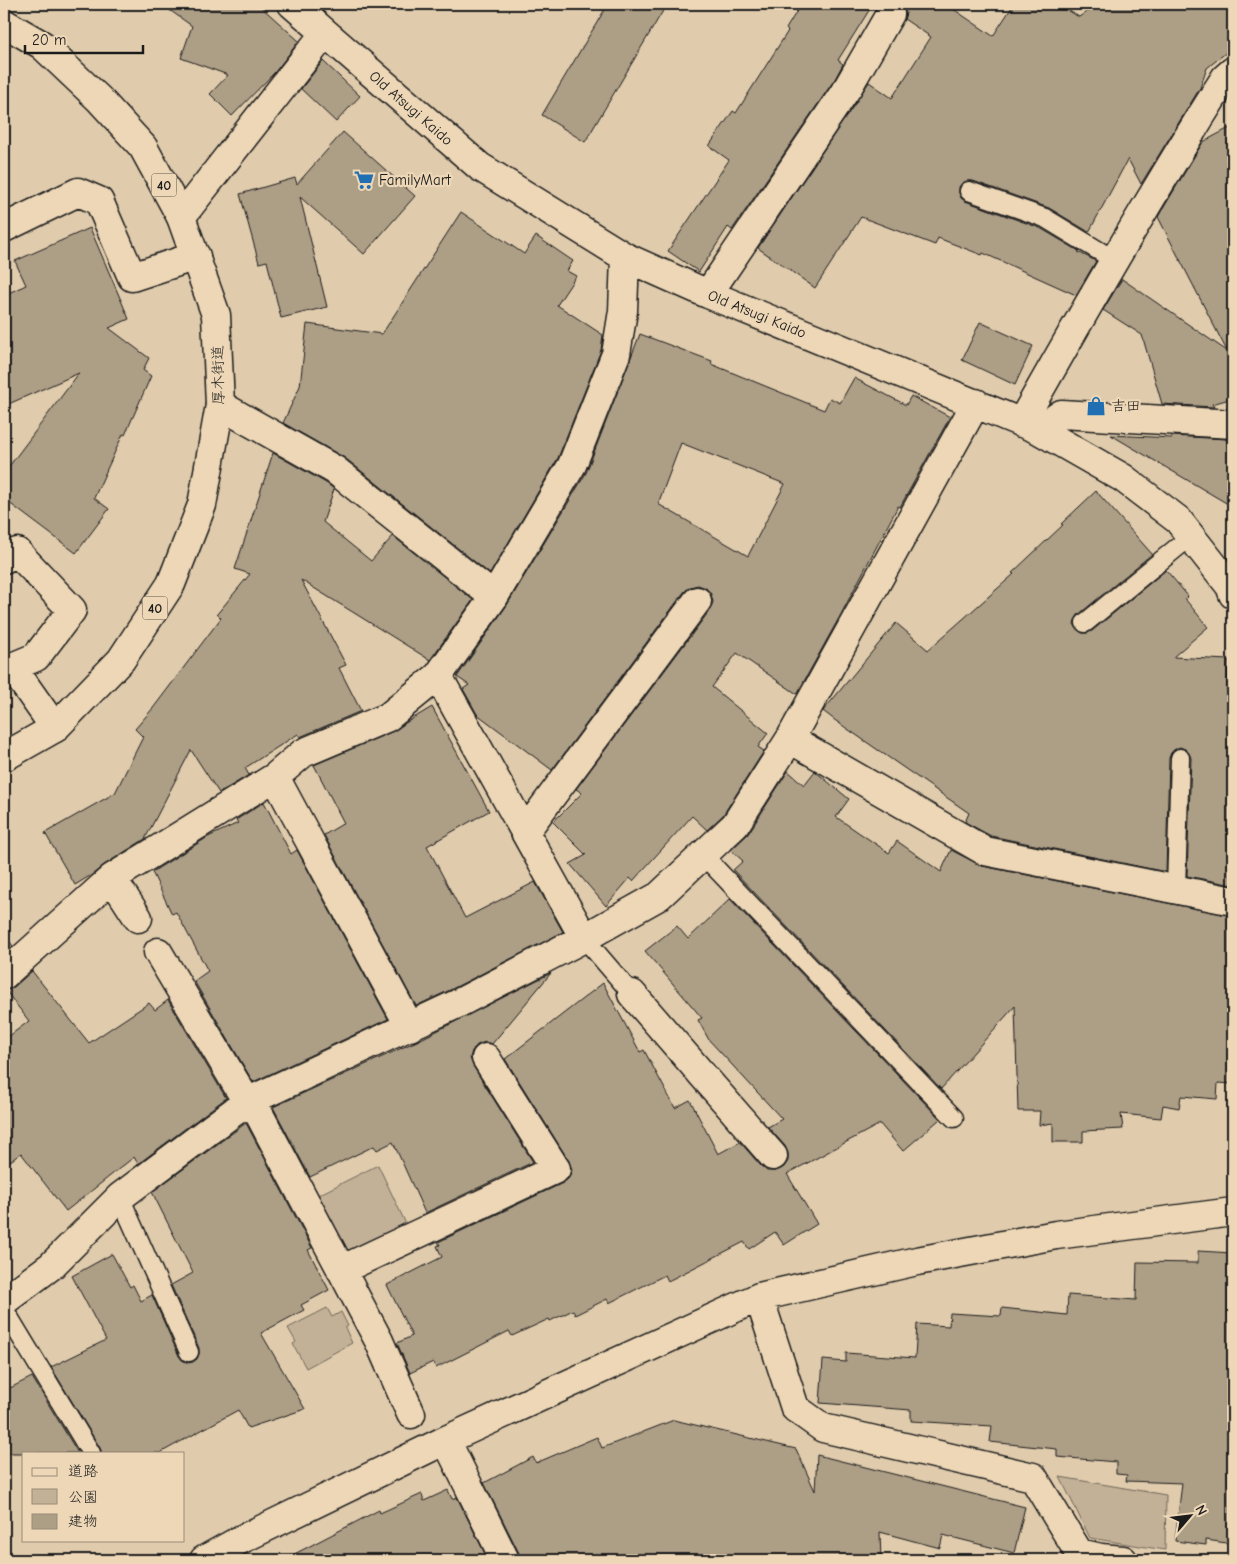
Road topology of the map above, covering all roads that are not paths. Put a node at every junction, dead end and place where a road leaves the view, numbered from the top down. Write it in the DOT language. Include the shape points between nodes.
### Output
graph roads {
  1 [pos="292,4"];
  2 [pos="890,14"];
  3 [pos="4,23"];
  4 [pos="325,34"];
  5 [pos="1233,71"];
  6 [pos="969,191"];
  7 [pos="181,217"];
  8 [pos="4,228"];
  9 [pos="196,256"];
  10 [pos="625,257"];
  11 [pos="1114,260"];
  12 [pos="708,294"];
  13 [pos="976,404"];
  14 [pos="220,405"];
  15 [pos="1233,424"];
  16 [pos="1030,426"];
  17 [pos="1191,536"];
  18 [pos="4,559"];
  19 [pos="1232,588"];
  20 [pos="494,597"];
  21 [pos="697,601"];
  22 [pos="1085,623"];
  23 [pos="438,676"];
  24 [pos="55,728"];
  25 [pos="790,739"];
  26 [pos="4,757"];
  27 [pos="1180,758"];
  28 [pos="275,776"];
  29 [pos="525,832"];
  30 [pos="702,855"];
  31 [pos="112,878"];
  32 [pos="1176,889"];
  33 [pos="1233,901"];
  34 [pos="138,918"];
  35 [pos="584,938"];
  36 [pos="158,952"];
  37 [pos="4,975"];
  38 [pos="632,994"];
  39 [pos="410,1027"];
  40 [pos="486,1058"];
  41 [pos="247,1102"];
  42 [pos="954,1118"];
  43 [pos="773,1156"];
  44 [pos="120,1197"];
  45 [pos="1233,1212"];
  46 [pos="341,1270"];
  47 [pos="759,1297"];
  48 [pos="4,1300"];
  49 [pos="4,1309"];
  50 [pos="189,1352"];
  51 [pos="411,1414"];
  52 [pos="446,1440"];
  53 [pos="90,1452"];
  54 [pos="204,1560"];
  55 [pos="505,1560"];
  56 [pos="1123,1560"];
  1 -- 4 [label="street, Old Atsugi Kaido"];
  2 -- 12 [label="street" via="848,88"];
  3 -- 7 [label="street, 厚木街道 / 40" via="42,45 99,99 143,147"];
  4 -- 7 [label="street"];
  4 -- 10 [label="street, Old Atsugi Kaido" via="480,167"];
  5 -- 11 [label="street" via="1225,78 1180,149"];
  6 -- 11 [label="lane" via="1045,218"];
  7 -- 9 [label="street, 厚木街道 / 40"];
  8 -- 9 [label="street" via="78,192 100,201 132,277"];
  9 -- 14 [label="street, 厚木街道 / 40" via="216,314"];
  10 -- 12 [label="street, Old Atsugi Kaido"];
  10 -- 20 [label="street" via="623,312 616,354 572,465"];
  11 -- 16 [label="street"];
  12 -- 13 [label="street, Old Atsugi Kaido"];
  13 -- 16 [label="street, Old Atsugi Kaido"];
  13 -- 25 [label="street"];
  14 -- 20 [label="street" via="335,470"];
  14 -- 24 [label="street, 厚木街道 / 40" via="202,505 170,584 121,660"];
  15 -- 16 [label="street" via="1061,414"];
  16 -- 17 [label="street, Old Atsugi Kaido" via="1123,478 1178,520"];
  17 -- 19 [label="street, Old Atsugi Kaido"];
  17 -- 22 [label="lane"];
  18 -- 24 [label="street" via="16,552 72,610 36,657 12,668"];
  20 -- 23 [label="street"];
  21 -- 29 [label="street"];
  23 -- 28 [label="street" via="388,717 303,753"];
  23 -- 29 [label="street"];
  24 -- 26 [label="street, 厚木街道 / 40"];
  25 -- 30 [label="street" via="735,825"];
  25 -- 32 [label="street" via="985,850"];
  27 -- 32 [label="lane"];
  28 -- 31 [label="street"];
  28 -- 39 [label="street"];
  29 -- 35 [label="street"];
  30 -- 35 [label="street" via="660,896"];
  30 -- 42 [label="lane"];
  31 -- 34 [label="street"];
  31 -- 37 [label="street"];
  32 -- 33 [label="street"];
  35 -- 38 [label="lane"];
  35 -- 39 [label="street"];
  36 -- 41 [label="street"];
  38 -- 43 [label="street"];
  39 -- 41 [label="street"];
  40 -- 46 [label="street" via="556,1169"];
  41 -- 44 [label="street"];
  41 -- 46 [label="street" via="259,1114"];
  44 -- 48 [label="street" via="51,1266"];
  44 -- 50 [label="lane"];
  45 -- 47 [label="street" via="1047,1237 917,1261"];
  46 -- 51 [label="street" via="379,1341"];
  47 -- 52 [label="street"];
  47 -- 56 [label="street" via="795,1408 823,1428 1033,1477 1079,1553"];
  49 -- 53 [label="lane"];
  52 -- 54 [label="street"];
  52 -- 55 [label="street"];
}
